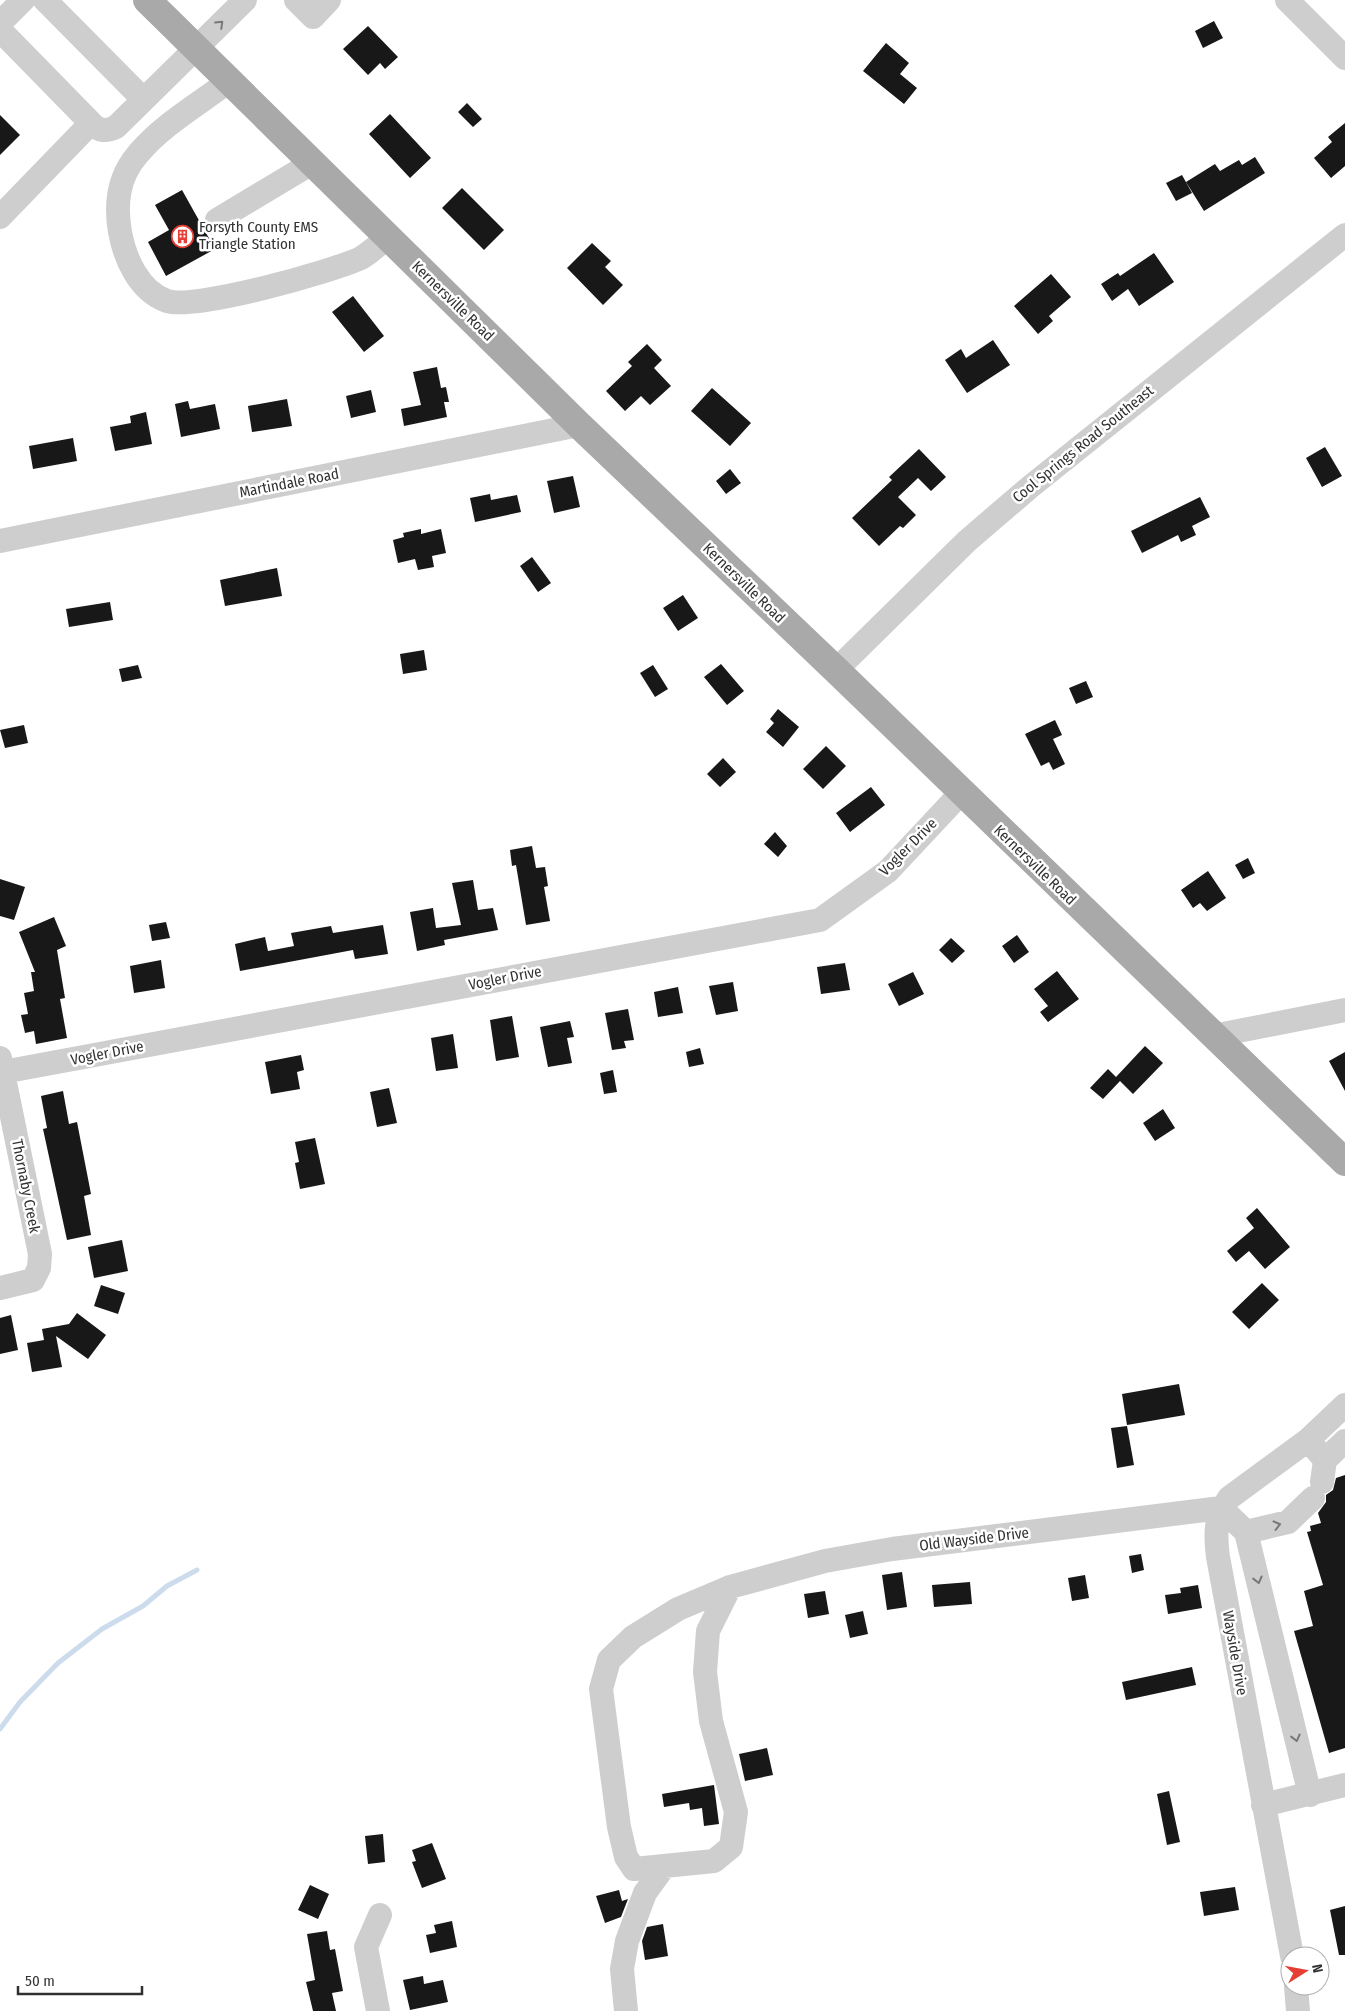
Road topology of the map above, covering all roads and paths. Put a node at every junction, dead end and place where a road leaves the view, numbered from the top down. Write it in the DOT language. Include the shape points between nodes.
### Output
graph roads {
  1 [pos="23,0"];
  2 [pos="45,0"];
  3 [pos="147,0"];
  4 [pos="245,0"];
  5 [pos="296,0"];
  6 [pos="329,0"];
  7 [pos="1287,0"];
  8 [pos="0,23"];
  9 [pos="0,30"];
  10 [pos="196,48"];
  11 [pos="1345,58"];
  12 [pos="229,81"];
  13 [pos="143,99"];
  14 [pos="91,123"];
  15 [pos="312,163"];
  16 [pos="0,217"];
  17 [pos="218,220"];
  18 [pos="1345,235"];
  19 [pos="388,237"];
  20 [pos="579,425"];
  21 [pos="0,541"];
  22 [pos="836,670"];
  23 [pos="961,793"];
  24 [pos="1345,1010"];
  25 [pos="1213,1036"];
  26 [pos="2,1065"];
  27 [pos="1345,1162"];
  28 [pos="0,1288"];
  29 [pos="1345,1405"];
  30 [pos="1308,1440"];
  31 [pos="1345,1440"];
  32 [pos="1320,1480"];
  33 [pos="1221,1508"];
  34 [pos="1246,1532"];
  35 [pos="730,1587"];
  36 [pos="1345,1786"];
  37 [pos="1310,1795"];
  38 [pos="1263,1805"];
  39 [pos="663,1868"];
  40 [pos="380,1915"];
  41 [pos="1290,1946"];
  42 [pos="1297,1996"];
  43 [pos="378,2011"];
  44 [pos="626,2011"];
  45 [pos="1298,2011"];
  1 -- 8 [label="street"];
  2 -- 13 [label="street"];
  3 -- 10 [label="main road, Kernersville Road"];
  10 -- 4 [label="street, one-way"];
  5 -- 6 [label="street" via="313,17"];
  7 -- 11 [label="street"];
  9 -- 14 [label="street"];
  10 -- 12 [label="main road, Kernersville Road"];
  10 -- 13 [label="street"];
  12 -- 15 [label="main road, Kernersville Road"];
  12 -- 19 [label="street" via="154,137 124,174 118,193 120,234 126,256 149,290 167,301 187,303 219,297 312,276 362,257"];
  13 -- 14 [label="street" via="116,127 98,130"];
  14 -- 16 [label="street"];
  15 -- 17 [label="street"];
  15 -- 19 [label="main road, Kernersville Road"];
  18 -- 22 [label="street, Cool Springs Road Southeast" via="1030,487 967,541"];
  19 -- 20 [label="main road, Kernersville Road"];
  20 -- 21 [label="street, Martindale Road"];
  20 -- 22 [label="main road, Kernersville Road"];
  22 -- 23 [label="main road, Kernersville Road"];
  23 -- 25 [label="main road, Kernersville Road"];
  23 -- 26 [label="street, Vogler Drive" via="888,871 820,920"];
  24 -- 25 [label="street"];
  25 -- 27 [label="main road, Kernersville Road"];
  26 -- 28 [label="street, Thornaby Creek" via="40,1254 39,1268 33,1280"];
  29 -- 30 [label="street"];
  30 -- 32 [label="street"];
  30 -- 33 [label="street" via="1238,1489"];
  31 -- 32 [label="street"];
  34 -- 32 [label="street, one-way" via="1288,1522"];
  33 -- 34 [label="street"];
  33 -- 35 [label="street, Old Wayside Drive" via="892,1549 825,1561"];
  33 -- 38 [label="street, Wayside Drive" via="1216,1537 1218,1557"];
  34 -- 37 [label="street, one-way"];
  35 -- 39 [label="street" via="708,1631 704,1672 711,1722 736,1812 731,1847 714,1861"];
  35 -- 39 [label="street, Old Wayside Drive" via="678,1609 633,1637 609,1660 604,1673 602,1689 619,1827 626,1857 634,1869"];
  36 -- 37 [label="street"];
  37 -- 38 [label="street"];
  38 -- 41 [label="street, Wayside Drive"];
  39 -- 44 [label="street" via="645,1894 627,1941 622,1969"];
  40 -- 43 [label="street" via="366,1947"];
  42 -- 45 [label="street"];
}
